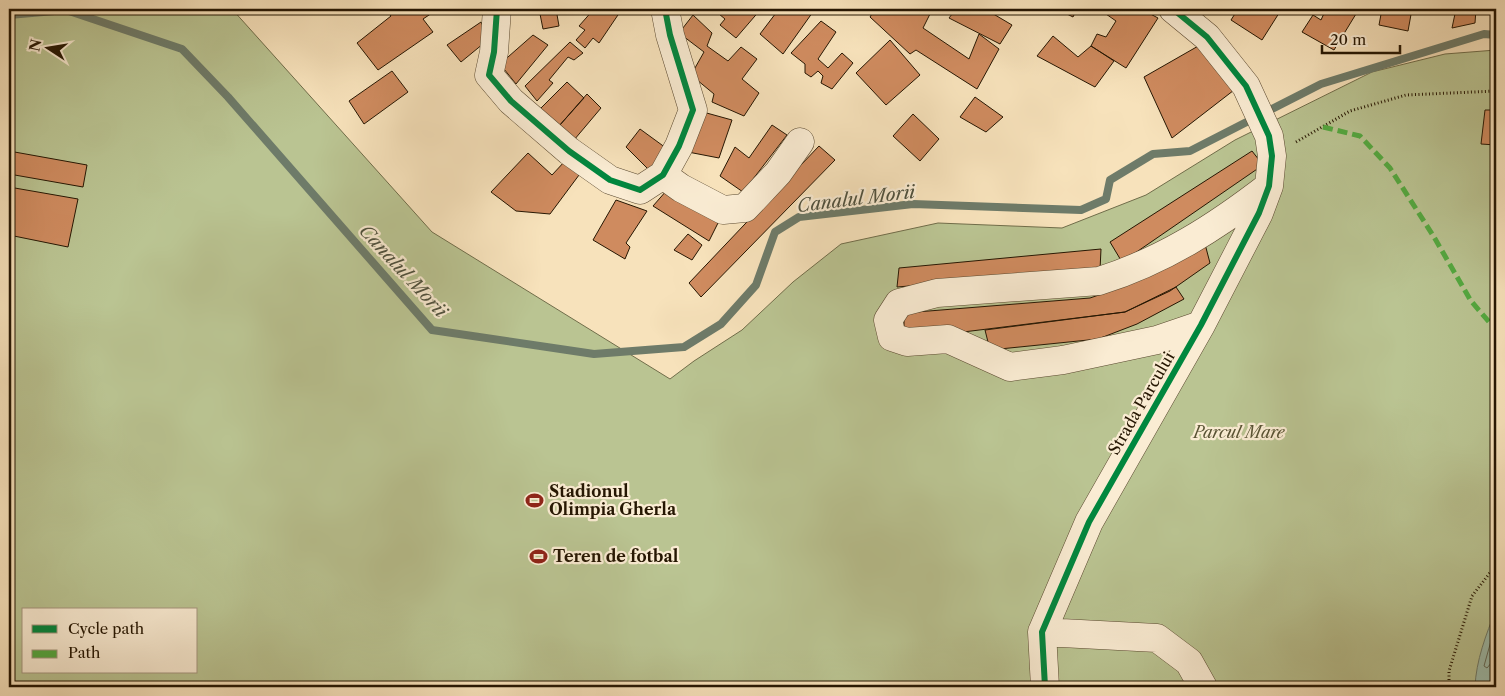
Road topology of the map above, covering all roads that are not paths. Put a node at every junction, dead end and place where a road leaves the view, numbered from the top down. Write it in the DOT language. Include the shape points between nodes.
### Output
graph roads {
  1 [pos="497,9"];
  2 [pos="665,9"];
  3 [pos="1173,9"];
  4 [pos="800,142"];
  5 [pos="663,175"];
  6 [pos="1269,186"];
  7 [pos="1201,325"];
  8 [pos="1042,632"];
  9 [pos="1045,687"];
  10 [pos="1203,687"];
  1 -- 5 [label="street" via="489,75 511,101 569,151 610,180 640,190"];
  2 -- 5 [label="street" via="693,110"];
  3 -- 6 [label="street, Strada Parcului" via="1207,37 1246,86 1271,146"];
  4 -- 5 [label="street" via="778,173 745,208 723,210"];
  6 -- 7 [label="street, Strada Parcului" via="1260,213"];
  6 -- 7 [label="street" via="1224,221 1186,244 1124,274 1099,281 937,293 899,303 888,320 892,337 907,342 948,339 1010,367 1063,360 1157,340"];
  7 -- 8 [label="street, Strada Parcului" via="1089,522"];
  8 -- 9 [label="street, Strada Parcului"];
  8 -- 10 [label="street" via="1157,638 1189,662"];
}
